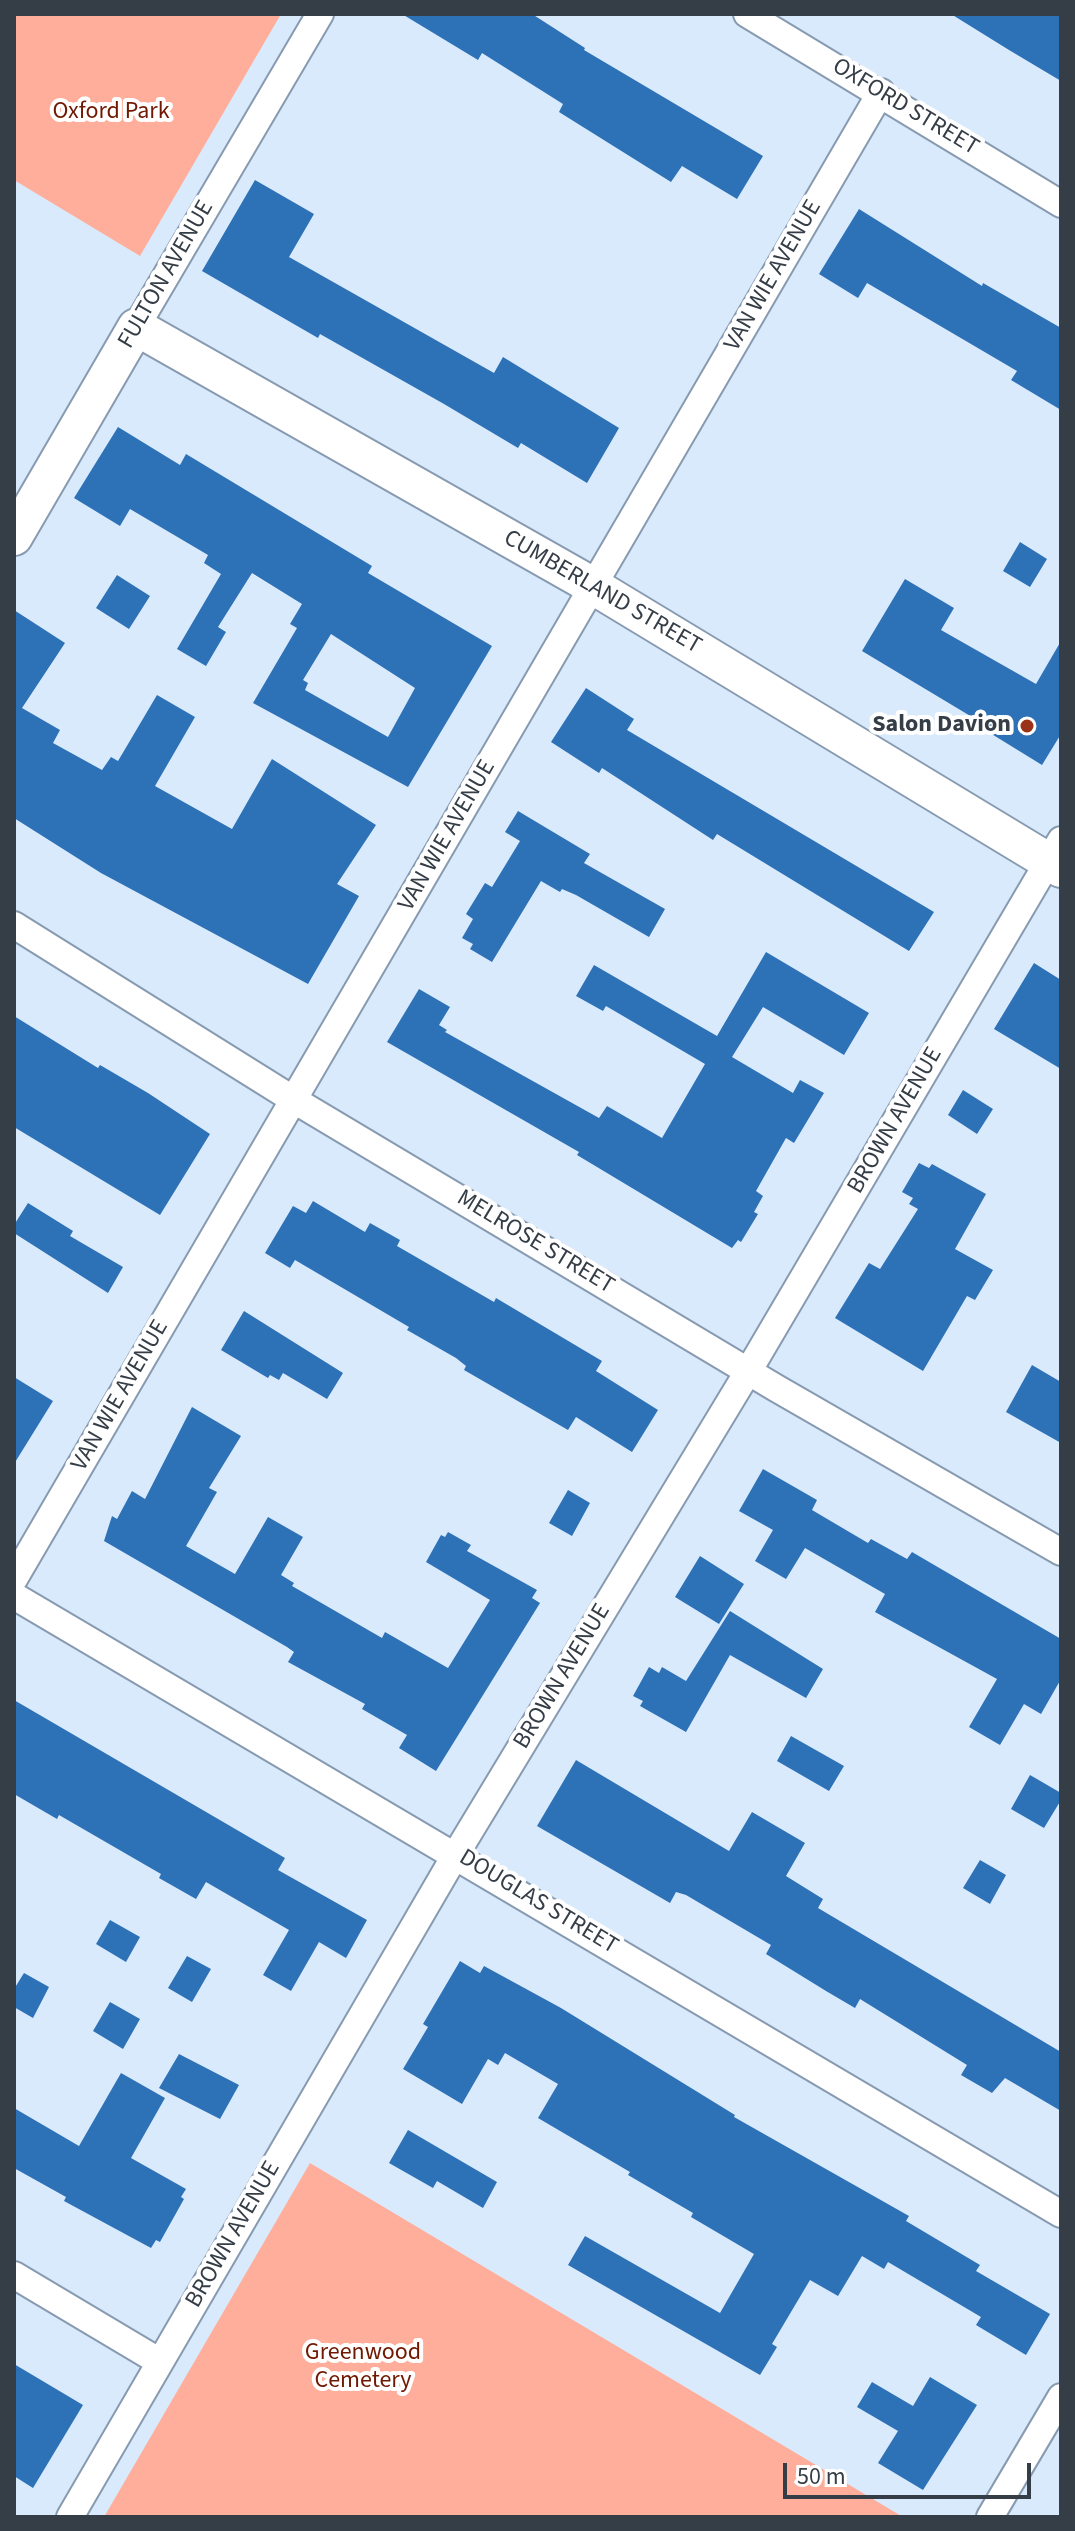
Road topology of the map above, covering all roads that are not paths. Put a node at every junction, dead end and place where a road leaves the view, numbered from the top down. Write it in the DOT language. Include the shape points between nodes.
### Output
graph roads {
  1 [pos="320,14"];
  2 [pos="747,14"];
  3 [pos="881,92"];
  4 [pos="1061,204"];
  5 [pos="136,327"];
  6 [pos="14,537"];
  7 [pos="593,586"];
  8 [pos="1057,857"];
  9 [pos="14,925"];
  10 [pos="294,1100"];
  11 [pos="749,1370"];
  12 [pos="1061,1552"];
  13 [pos="14,1579"];
  14 [pos="14,1596"];
  15 [pos="456,1854"];
  16 [pos="1061,2214"];
  17 [pos="14,2275"];
  18 [pos="160,2362"];
  19 [pos="1061,2397"];
  20 [pos="70,2517"];
  21 [pos="990,2517"];
  1 -- 5 [label="street, FULTON AVENUE"];
  2 -- 3 [label="street, OXFORD STREET"];
  3 -- 4 [label="street, OXFORD STREET"];
  3 -- 7 [label="street, VAN WIE AVENUE"];
  5 -- 6 [label="street, FULTON AVENUE"];
  5 -- 7 [label="street, CUMBERLAND STREET"];
  7 -- 8 [label="street, CUMBERLAND STREET"];
  7 -- 10 [label="street, VAN WIE AVENUE"];
  8 -- 11 [label="street, BROWN AVENUE"];
  9 -- 10 [label="street, MELROSE STREET"];
  10 -- 11 [label="street, MELROSE STREET"];
  10 -- 13 [label="street, VAN WIE AVENUE"];
  11 -- 12 [label="street, MELROSE STREET"];
  11 -- 15 [label="street, BROWN AVENUE"];
  14 -- 15 [label="street, DOUGLAS STREET"];
  15 -- 16 [label="street, DOUGLAS STREET"];
  15 -- 18 [label="street, BROWN AVENUE"];
  17 -- 18 [label="street"];
  18 -- 20 [label="street, BROWN AVENUE"];
  19 -- 21 [label="street"];
}
